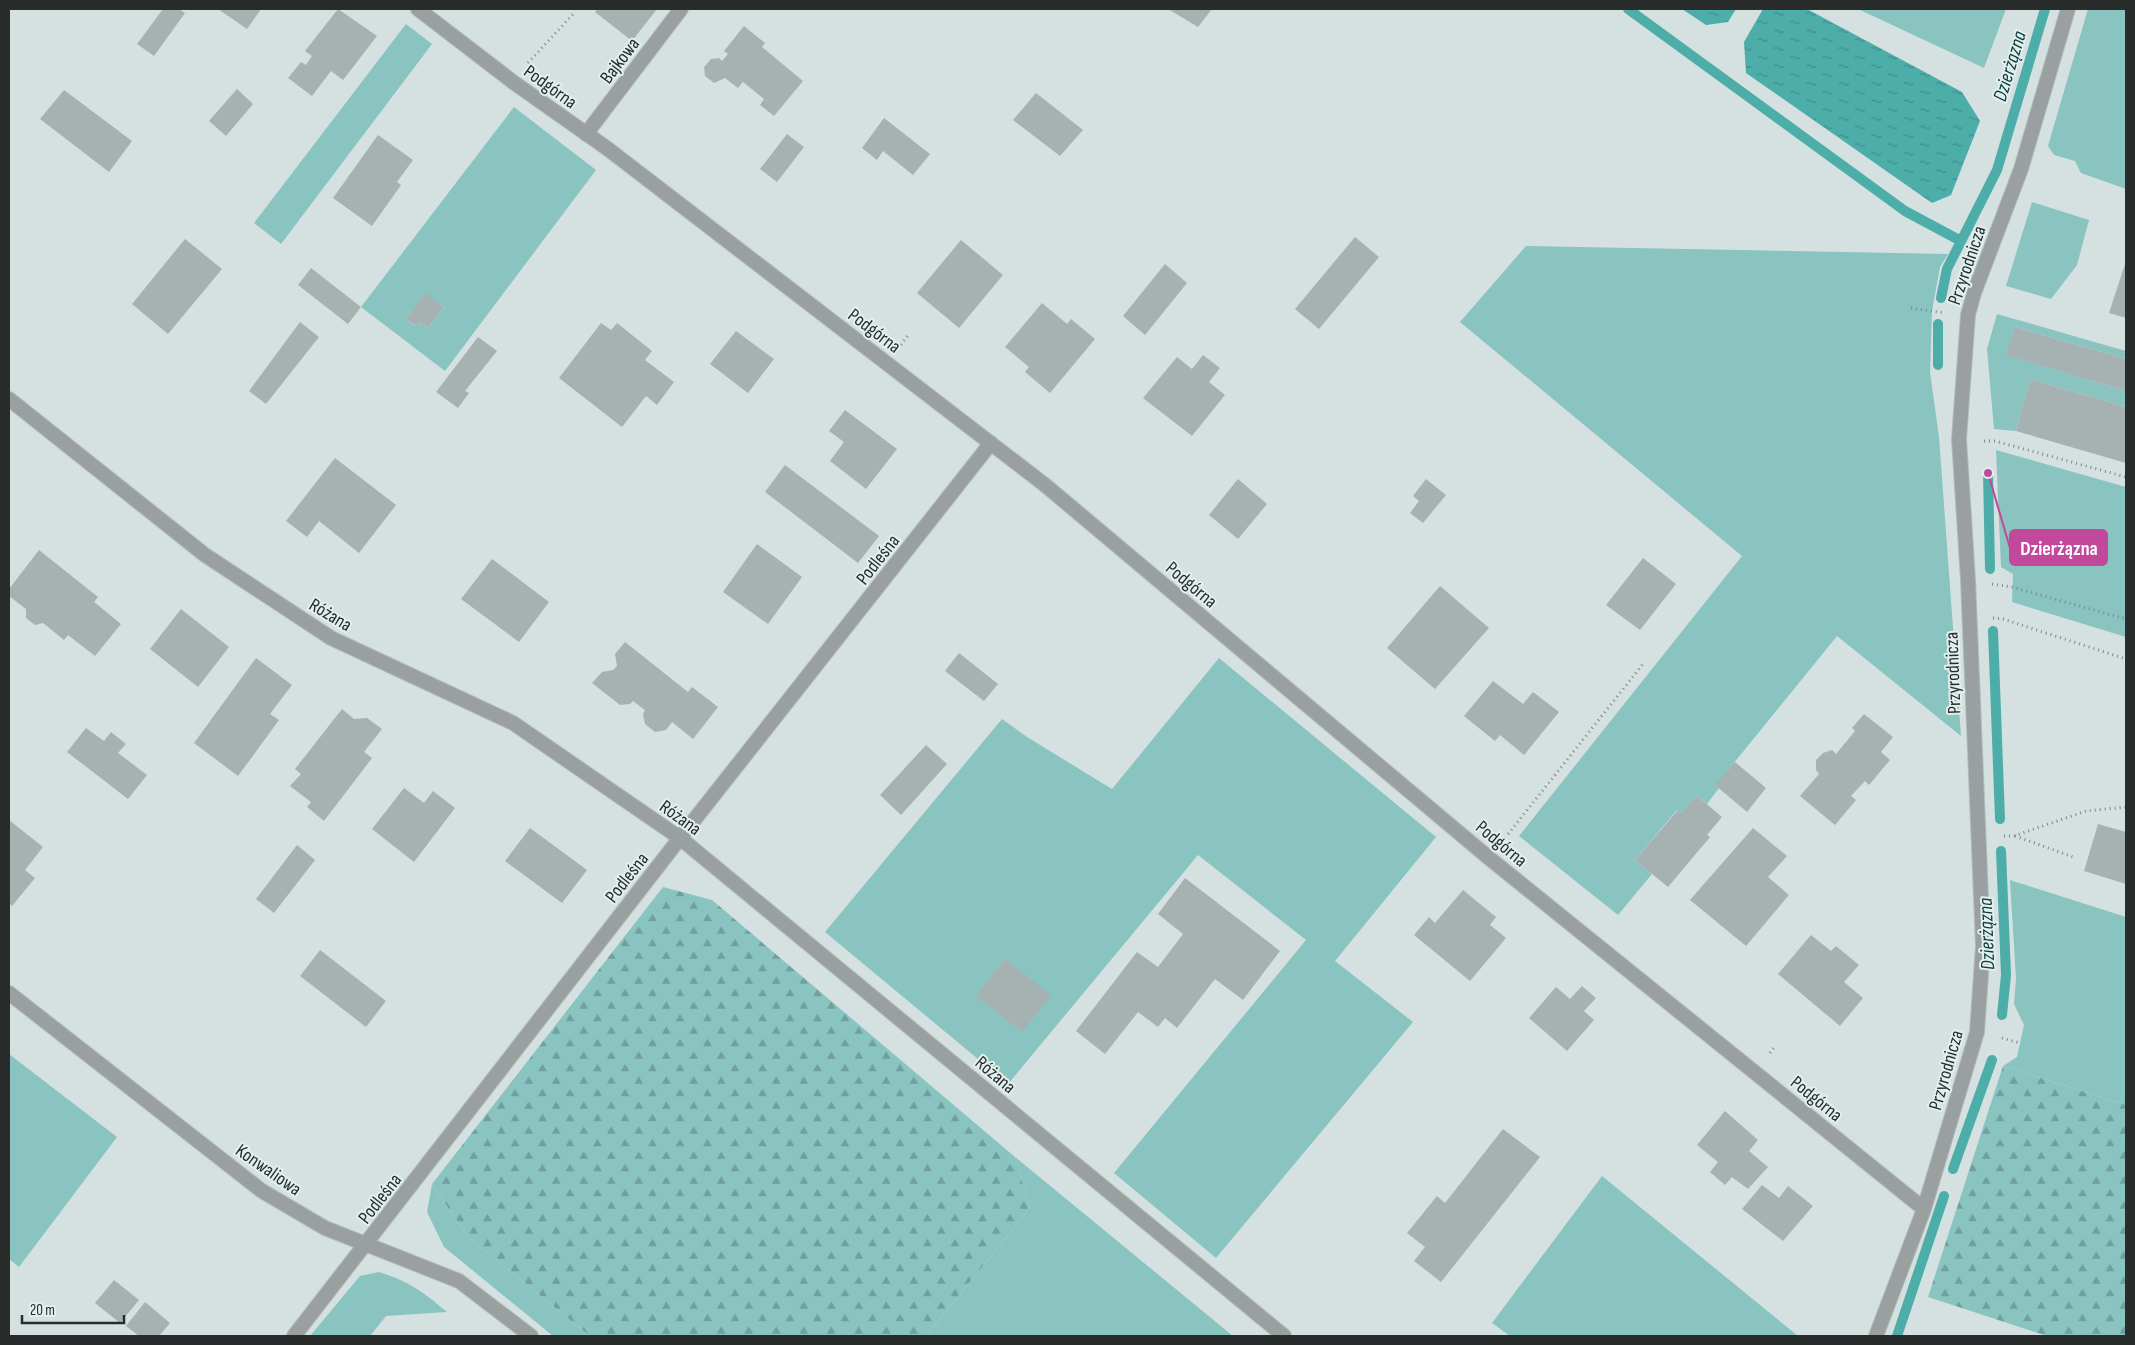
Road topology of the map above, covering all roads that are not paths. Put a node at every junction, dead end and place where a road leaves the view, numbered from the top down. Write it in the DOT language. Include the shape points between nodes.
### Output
graph roads {
  1 [pos="418,9"];
  2 [pos="681,9"];
  3 [pos="2068,9"];
  4 [pos="586,134"];
  5 [pos="9,399"];
  6 [pos="991,443"];
  7 [pos="680,838"];
  8 [pos="9,993"];
  9 [pos="1924,1209"];
  10 [pos="366,1244"];
  11 [pos="294,1336"];
  12 [pos="530,1336"];
  13 [pos="1284,1336"];
  14 [pos="1876,1336"];
  1 -- 4 [label="street, Podgórna"];
  2 -- 4 [label="street, Bajkowa"];
  3 -- 9 [label="street, Przyrodnicza" via="2021,169 1968,315 1959,439 1983,946 1977,1032"];
  4 -- 6 [label="street, Podgórna"];
  5 -- 7 [label="street, Różana" via="205,555 331,638 513,723"];
  6 -- 7 [label="street, Podleśna"];
  6 -- 9 [label="street, Podgórna" via="1489,858"];
  7 -- 10 [label="street, Podleśna"];
  7 -- 13 [label="street, Różana"];
  8 -- 10 [label="street, Konwaliowa" via="262,1191 325,1228"];
  9 -- 14 [label="street, Przyrodnicza"];
  10 -- 11 [label="street, Podleśna"];
  10 -- 12 [label="street, Konwaliowa" via="459,1281"];
}
